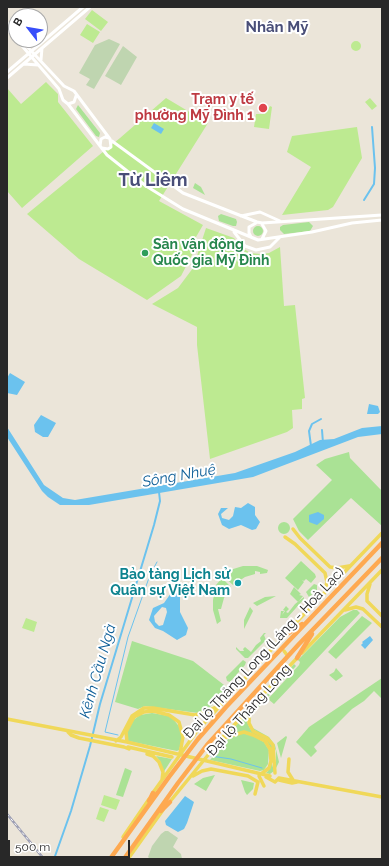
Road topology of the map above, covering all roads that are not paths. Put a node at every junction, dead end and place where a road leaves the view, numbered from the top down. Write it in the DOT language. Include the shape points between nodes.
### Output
graph roads {
  1 [pos="83,7"];
  2 [pos="90,7"];
  3 [pos="48,37"];
  4 [pos="48,43"];
  5 [pos="24,48"];
  6 [pos="25,48"];
  7 [pos="28,48"];
  8 [pos="35,48"];
  9 [pos="42,48"];
  10 [pos="32,50"];
  11 [pos="28,54"];
  12 [pos="35,54"];
  13 [pos="31,57"];
  14 [pos="41,60"];
  15 [pos="22,62"];
  16 [pos="37,65"];
  17 [pos="7,72"];
  18 [pos="7,78"];
  19 [pos="68,89"];
  20 [pos="62,94"];
  21 [pos="76,96"];
  22 [pos="68,104"];
  23 [pos="110,140"];
  24 [pos="101,147"];
  25 [pos="382,214"];
  26 [pos="238,216"];
  27 [pos="382,220"];
  28 [pos="256,222"];
  29 [pos="280,222"];
  30 [pos="262,224"];
  31 [pos="233,230"];
  32 [pos="280,236"];
  33 [pos="252,238"];
  34 [pos="260,240"];
  35 [pos="293,529"];
  36 [pos="382,532"];
  37 [pos="285,537"];
  38 [pos="382,540"];
  39 [pos="382,543"];
  40 [pos="382,559"];
  41 [pos="350,565"];
  42 [pos="382,570"];
  43 [pos="352,575"];
  44 [pos="370,582"];
  45 [pos="324,594"];
  46 [pos="328,599"];
  47 [pos="343,599"];
  48 [pos="344,610"];
  49 [pos="382,616"];
  50 [pos="382,627"];
  51 [pos="280,639"];
  52 [pos="276,644"];
  53 [pos="295,660"];
  54 [pos="254,704"];
  55 [pos="219,706"];
  56 [pos="7,719"];
  57 [pos="68,732"];
  58 [pos="123,732"];
  59 [pos="222,738"];
  60 [pos="116,740"];
  61 [pos="128,745"];
  62 [pos="180,755"];
  63 [pos="289,759"];
  64 [pos="275,774"];
  65 [pos="258,775"];
  66 [pos="270,778"];
  67 [pos="279,779"];
  68 [pos="162,780"];
  69 [pos="187,781"];
  70 [pos="296,781"];
  71 [pos="264,786"];
  72 [pos="153,793"];
  73 [pos="255,794"];
  74 [pos="382,797"];
  75 [pos="170,802"];
  76 [pos="140,818"];
  77 [pos="149,824"];
  78 [pos="109,859"];
  79 [pos="124,859"];
  80 [pos="128,859"];
  1 -- 3 [label="main road"];
  2 -- 4 [label="main road"];
  5 -- 15 [label="main road"];
  6 -- 11 [label="main road"];
  7 -- 10 [label="main road"];
  8 -- 10 [label="main road"];
  9 -- 12 [label="main road"];
  9 -- 14 [label="main road"];
  10 -- 11 [label="main road"];
  10 -- 12 [label="main road"];
  11 -- 13 [label="main road"];
  11 -- 15 [label="main road"];
  12 -- 13 [label="main road"];
  12 -- 14 [label="main road"];
  13 -- 15 [label="main road"];
  13 -- 16 [label="main road"];
  14 -- 16 [label="main road"];
  14 -- 19 [label="main road"];
  15 -- 16 [label="main road"];
  15 -- 17 [label="main road"];
  15 -- 18 [label="main road"];
  16 -- 20 [label="main road"];
  19 -- 20 [label="main road"];
  19 -- 21 [label="main road" via="74,91"];
  20 -- 22 [label="main road" via="63,100"];
  21 -- 22 [label="main road" via="74,102"];
  21 -- 23 [label="main road"];
  22 -- 24 [label="main road"];
  23 -- 24 [label="main road" via="109,148"];
  23 -- 24 [label="main road" via="105,137 101,139"];
  23 -- 26 [label="main road" via="183,193"];
  24 -- 31 [label="main road" via="136,178 170,202 212,223"];
  25 -- 29 [label="main road"];
  26 -- 28 [label="main road"];
  26 -- 29 [label="main road" via="260,212"];
  27 -- 32 [label="main road"];
  28 -- 30 [label="main road"];
  28 -- 33 [label="main road" via="249,228"];
  29 -- 30 [label="main road"];
  30 -- 34 [label="main road" via="266,231"];
  31 -- 32 [label="main road" via="245,246 256,250 270,247"];
  31 -- 33 [label="main road"];
  32 -- 34 [label="main road"];
  33 -- 34 [label="main road"];
  35 -- 41 [label="main road" via="330,567"];
  36 -- 41 [label="main road, Đại lộ Thăng Long"];
  37 -- 45 [label="main road" via="325,573 327,582"];
  38 -- 43 [label="highway"];
  39 -- 43 [label="highway, Đại lộ Thăng Long (Láng - Hoà Lạc)"];
  40 -- 47 [label="highway, Đại lộ Thăng Long (Láng - Hoà Lạc)"];
  41 -- 45 [label="main road, Đại lộ Thăng Long"];
  42 -- 44 [label="main road, Đại lộ Thăng Long"];
  43 -- 46 [label="highway, Đại lộ Thăng Long (Láng - Hoà Lạc)"];
  44 -- 48 [label="main road, Đại lộ Thăng Long"];
  44 -- 49 [label="main road" via="367,601"];
  45 -- 51 [label="main road, Đại lộ Thăng Long"];
  46 -- 51 [label="highway" via="308,619"];
  46 -- 76 [label="highway, Đại lộ Thăng Long (Láng - Hoà Lạc)" via="208,728"];
  47 -- 53 [label="highway" via="313,633"];
  47 -- 77 [label="highway, Đại lộ Thăng Long (Láng - Hoà Lạc)" via="207,745"];
  48 -- 50 [label="main road" via="356,607 363,610"];
  48 -- 53 [label="main road, Đại lộ Thăng Long"];
  51 -- 52 [label="main road, Đại lộ Thăng Long"];
  52 -- 53 [label="main road"];
  52 -- 55 [label="main road, Đại lộ Thăng Long"];
  53 -- 54 [label="main road, Đại lộ Thăng Long"];
  54 -- 59 [label="main road, Đại lộ Thăng Long"];
  54 -- 64 [label="main road" via="249,724 273,745"];
  55 -- 58 [label="main road" via="195,715 144,708 132,716"];
  55 -- 62 [label="main road, Đại lộ Thăng Long"];
  56 -- 57 [label="main road"];
  57 -- 60 [label="main road"];
  57 -- 61 [label="main road" via="79,738"];
  58 -- 60 [label="main road"];
  58 -- 61 [label="main road" via="122,739"];
  59 -- 65 [label="main road" via="244,732 265,741 270,749 271,761 269,768"];
  59 -- 69 [label="main road, Đại lộ Thăng Long"];
  60 -- 61 [label="main road"];
  61 -- 62 [label="main road" via="126,732 134,717 144,712 159,712 169,715 181,726 183,737"];
  61 -- 65 [label="main road"];
  61 -- 68 [label="main road" via="157,758 162,768"];
  62 -- 68 [label="main road, Đại lộ Thăng Long"];
  63 -- 70 [label="main road" via="288,772"];
  64 -- 66 [label="main road"];
  64 -- 67 [label="main road"];
  65 -- 66 [label="main road"];
  65 -- 71 [label="main road"];
  66 -- 67 [label="main road" via="274,782"];
  67 -- 70 [label="main road" via="292,783"];
  68 -- 72 [label="main road, Đại lộ Thăng Long"];
  69 -- 73 [label="main road" via="202,771 218,769 254,779 258,786"];
  69 -- 75 [label="main road, Đại lộ Thăng Long"];
  70 -- 74 [label="main road"];
  72 -- 76 [label="highway"];
  72 -- 78 [label="main road, Đại lộ Thăng Long"];
  75 -- 77 [label="highway"];
  75 -- 80 [label="main road, Đại lộ Thăng Long"];
  76 -- 78 [label="highway, Đại lộ Thăng Long (Láng - Hoà Lạc)"];
  77 -- 79 [label="highway, Đại lộ Thăng Long (Láng - Hoà Lạc)"];
}
